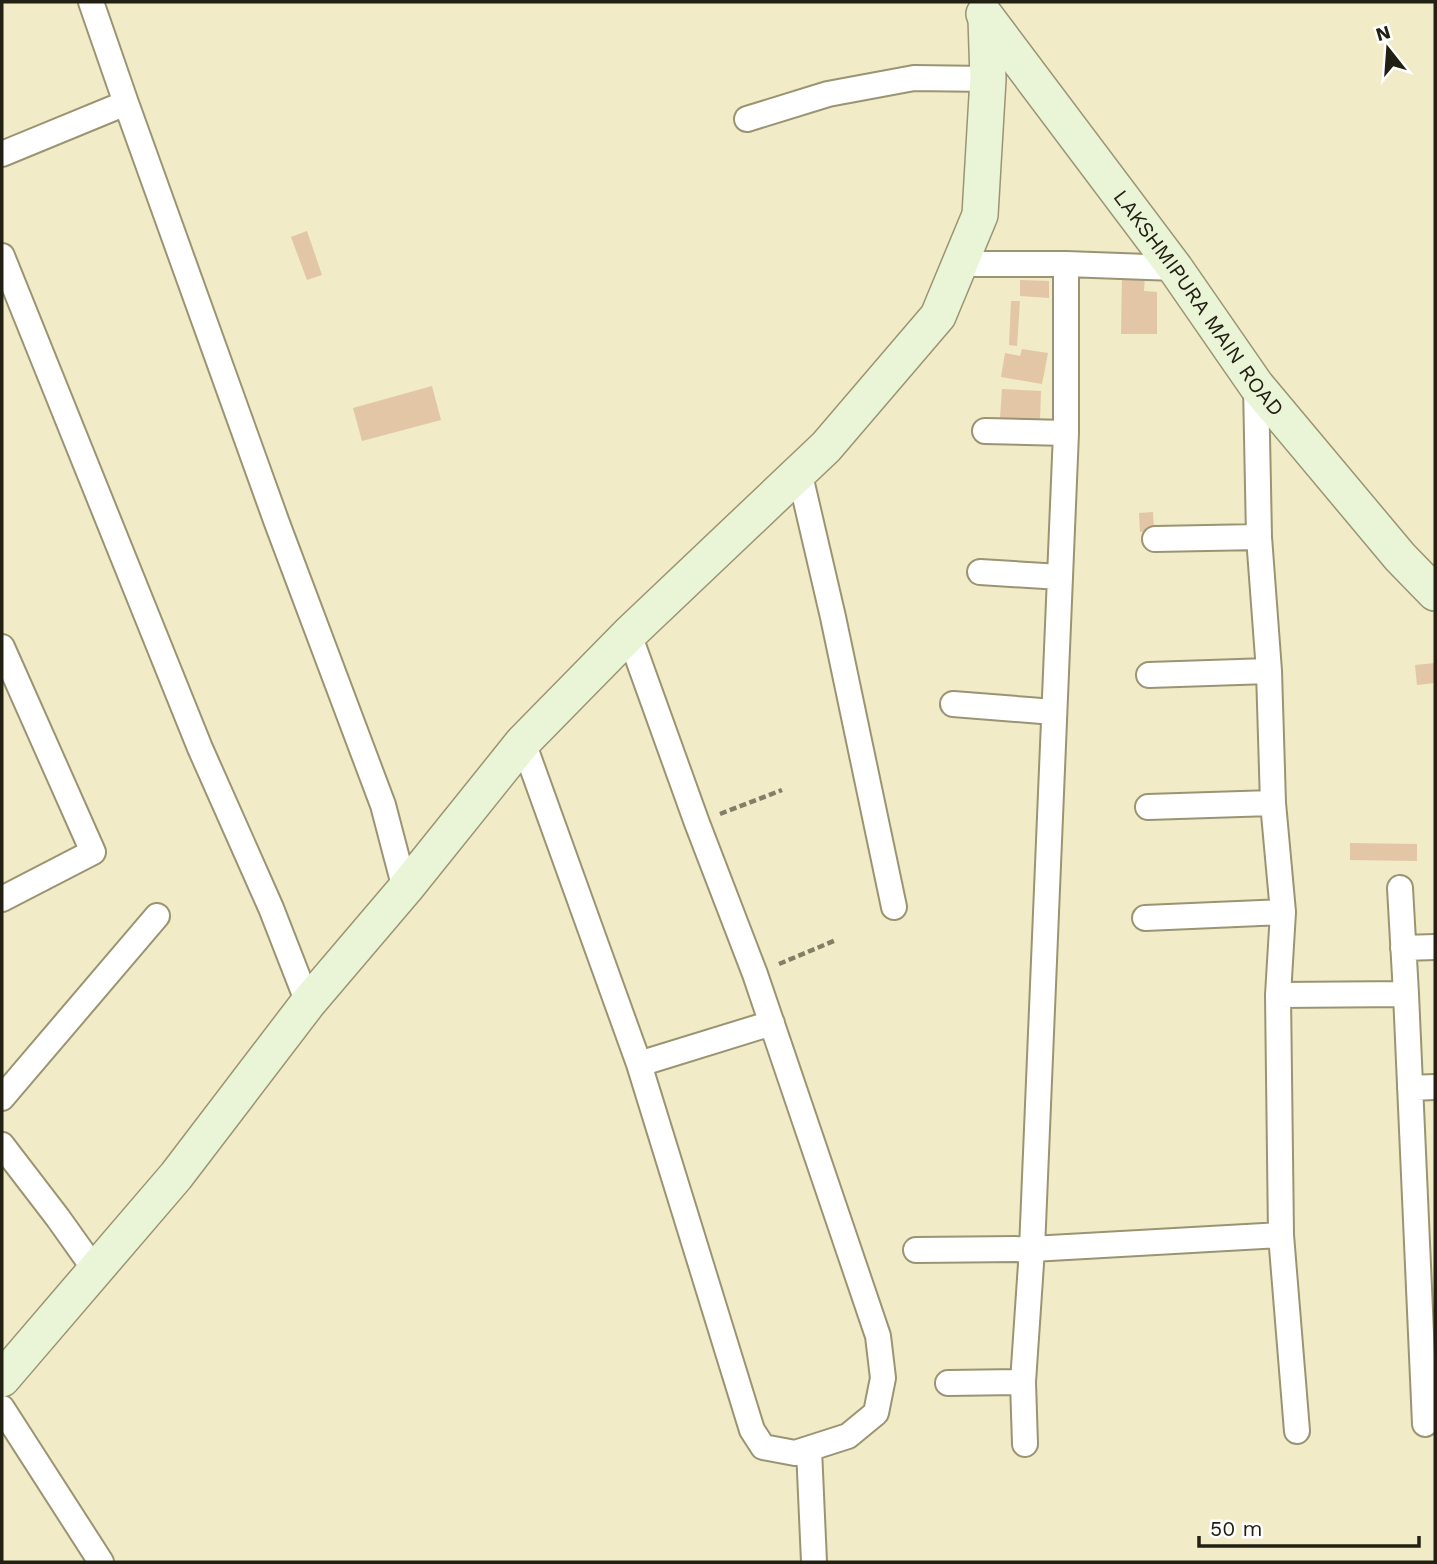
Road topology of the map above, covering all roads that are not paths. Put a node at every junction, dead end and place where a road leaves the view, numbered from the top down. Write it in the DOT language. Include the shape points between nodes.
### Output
graph roads {
  1 [pos="91,2"];
  2 [pos="982,10"];
  3 [pos="988,79"];
  4 [pos="125,103"];
  5 [pos="747,119"];
  6 [pos="2,154"];
  7 [pos="2,256"];
  8 [pos="960,264"];
  9 [pos="1066,264"];
  10 [pos="1175,268"];
  11 [pos="1256,385"];
  12 [pos="985,430"];
  13 [pos="1066,433"];
  14 [pos="799,471"];
  15 [pos="1259,537"];
  16 [pos="1156,539"];
  17 [pos="980,572"];
  18 [pos="1060,577"];
  19 [pos="1435,593"];
  20 [pos="629,634"];
  21 [pos="2,647"];
  22 [pos="1269,671"];
  23 [pos="1149,675"];
  24 [pos="953,704"];
  25 [pos="1054,712"];
  26 [pos="523,742"];
  27 [pos="1273,803"];
  28 [pos="1148,807"];
  29 [pos="1400,888"];
  30 [pos="405,889"];
  31 [pos="2,899"];
  32 [pos="894,906"];
  33 [pos="1283,912"];
  34 [pos="157,916"];
  35 [pos="1145,918"];
  36 [pos="1435,947"];
  37 [pos="1403,948"];
  38 [pos="1278,995"];
  39 [pos="1406,995"];
  40 [pos="308,1003"];
  41 [pos="772,1023"];
  42 [pos="639,1064"];
  43 [pos="1435,1087"];
  44 [pos="1410,1088"];
  45 [pos="2,1098"];
  46 [pos="2,1145"];
  47 [pos="1426,1233"];
  48 [pos="1281,1235"];
  49 [pos="916,1250"];
  50 [pos="1032,1250"];
  51 [pos="95,1270"];
  52 [pos="1429,1376"];
  53 [pos="2,1379"];
  54 [pos="1023,1382"];
  55 [pos="948,1383"];
  56 [pos="2,1408"];
  57 [pos="1425,1424"];
  58 [pos="1297,1431"];
  59 [pos="1025,1444"];
  60 [pos="809,1449"];
  61 [pos="101,1562"];
  62 [pos="814,1562"];
  1 -- 4 [label="street"];
  2 -- 3 [label="street"];
  2 -- 10 [label="street, LAKSHMIPURA MAIN ROAD"];
  3 -- 5 [label="street" via="914,78 828,94"];
  3 -- 8 [label="street" via="980,215"];
  4 -- 6 [label="street"];
  4 -- 30 [label="street" via="383,805"];
  7 -- 40 [label="street"];
  8 -- 9 [label="street"];
  8 -- 14 [label="street" via="938,316 826,447"];
  9 -- 10 [label="street"];
  9 -- 13 [label="street"];
  10 -- 11 [label="street, LAKSHMIPURA MAIN ROAD"];
  11 -- 15 [label="street"];
  11 -- 19 [label="street, LAKSHMIPURA MAIN ROAD"];
  12 -- 13 [label="street"];
  13 -- 18 [label="street"];
  14 -- 20 [label="street"];
  14 -- 32 [label="street"];
  15 -- 16 [label="street"];
  15 -- 22 [label="street"];
  17 -- 18 [label="street"];
  18 -- 25 [label="street"];
  20 -- 26 [label="street"];
  20 -- 41 [label="street"];
  21 -- 31 [label="street" via="93,852"];
  22 -- 23 [label="street"];
  22 -- 27 [label="street"];
  24 -- 25 [label="street"];
  25 -- 50 [label="street"];
  26 -- 30 [label="street"];
  26 -- 42 [label="street"];
  27 -- 28 [label="street"];
  27 -- 33 [label="street"];
  29 -- 37 [label="street"];
  30 -- 40 [label="street"];
  33 -- 35 [label="street"];
  33 -- 38 [label="street"];
  34 -- 45 [label="street"];
  36 -- 37 [label="street"];
  37 -- 39 [label="street"];
  38 -- 39 [label="street"];
  38 -- 48 [label="street"];
  39 -- 44 [label="street"];
  40 -- 51 [label="street" via="176,1175"];
  41 -- 42 [label="street"];
  41 -- 60 [label="street" via="878,1336 883,1378 876,1413 848,1436"];
  42 -- 60 [label="street" via="752,1430 763,1447 795,1453"];
  43 -- 44 [label="street"];
  44 -- 47 [label="street"];
  46 -- 51 [label="street"];
  47 -- 52 [label="street"];
  48 -- 50 [label="street"];
  48 -- 58 [label="street"];
  49 -- 50 [label="street"];
  50 -- 54 [label="street"];
  51 -- 53 [label="street"];
  52 -- 57 [label="street"];
  54 -- 55 [label="street"];
  54 -- 59 [label="street"];
  56 -- 61 [label="street"];
  60 -- 62 [label="street"];
}
